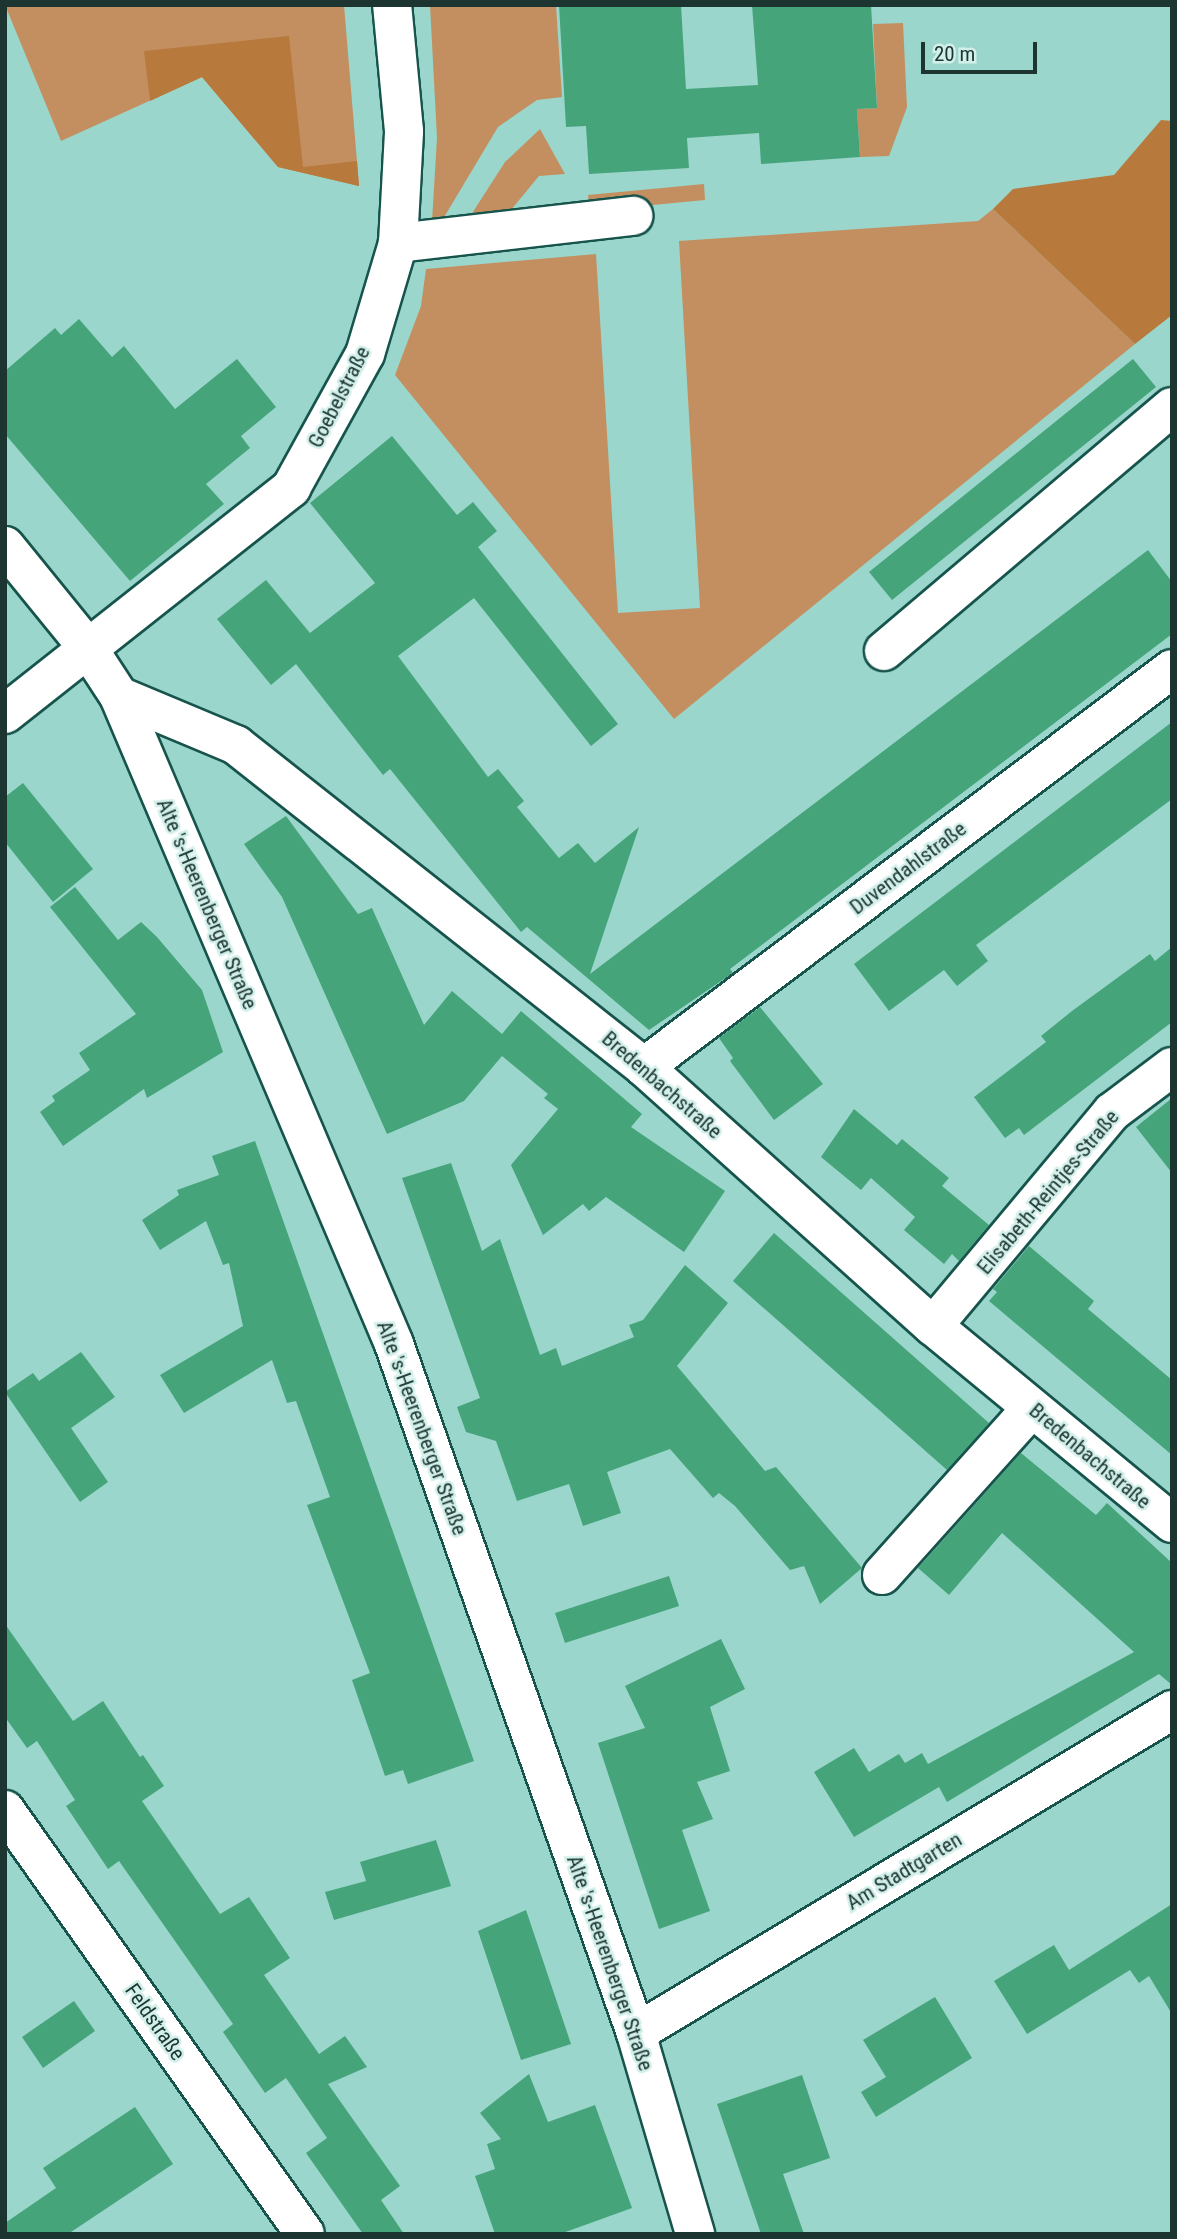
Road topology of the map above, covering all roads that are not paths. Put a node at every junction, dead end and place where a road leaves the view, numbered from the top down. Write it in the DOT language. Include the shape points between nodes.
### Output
graph roads {
  1 [pos="392,5"];
  2 [pos="633,216"];
  3 [pos="398,243"];
  4 [pos="1172,408"];
  5 [pos="5,546"];
  6 [pos="87,647"];
  7 [pos="884,651"];
  8 [pos="1172,669"];
  9 [pos="119,696"];
  10 [pos="5,714"];
  11 [pos="644,1067"];
  12 [pos="1172,1067"];
  13 [pos="933,1326"];
  14 [pos="1032,1408"];
  15 [pos="1172,1523"];
  16 [pos="882,1574"];
  17 [pos="1172,1710"];
  18 [pos="5,1810"];
  19 [pos="636,2033"];
  20 [pos="305,2234"];
  21 [pos="695,2234"];
  1 -- 3 [label="street, Goebelstraße" via="404,131"];
  2 -- 3 [label="street"];
  3 -- 6 [label="street, Goebelstraße" via="365,354 291,488"];
  4 -- 7 [label="street"];
  5 -- 6 [label="street"];
  6 -- 9 [label="street, Alte 's-Heerenberger Straße"];
  6 -- 10 [label="street, Goebelstraße"];
  8 -- 11 [label="street, Duvendahlstraße"];
  9 -- 11 [label="street, Bredenbachstraße" via="236,744"];
  9 -- 19 [label="street, Alte 's-Heerenberger Straße" via="394,1345"];
  11 -- 13 [label="street, Bredenbachstraße"];
  12 -- 13 [label="street, Elisabeth-Reintjes-Straße" via="1112,1112"];
  13 -- 14 [label="street, Bredenbachstraße"];
  14 -- 15 [label="street, Bredenbachstraße"];
  14 -- 16 [label="street"];
  17 -- 19 [label="street, Am Stadtgarten"];
  18 -- 20 [label="street, Feldstraße"];
  19 -- 21 [label="street, Alte 's-Heerenberger Straße"];
}
